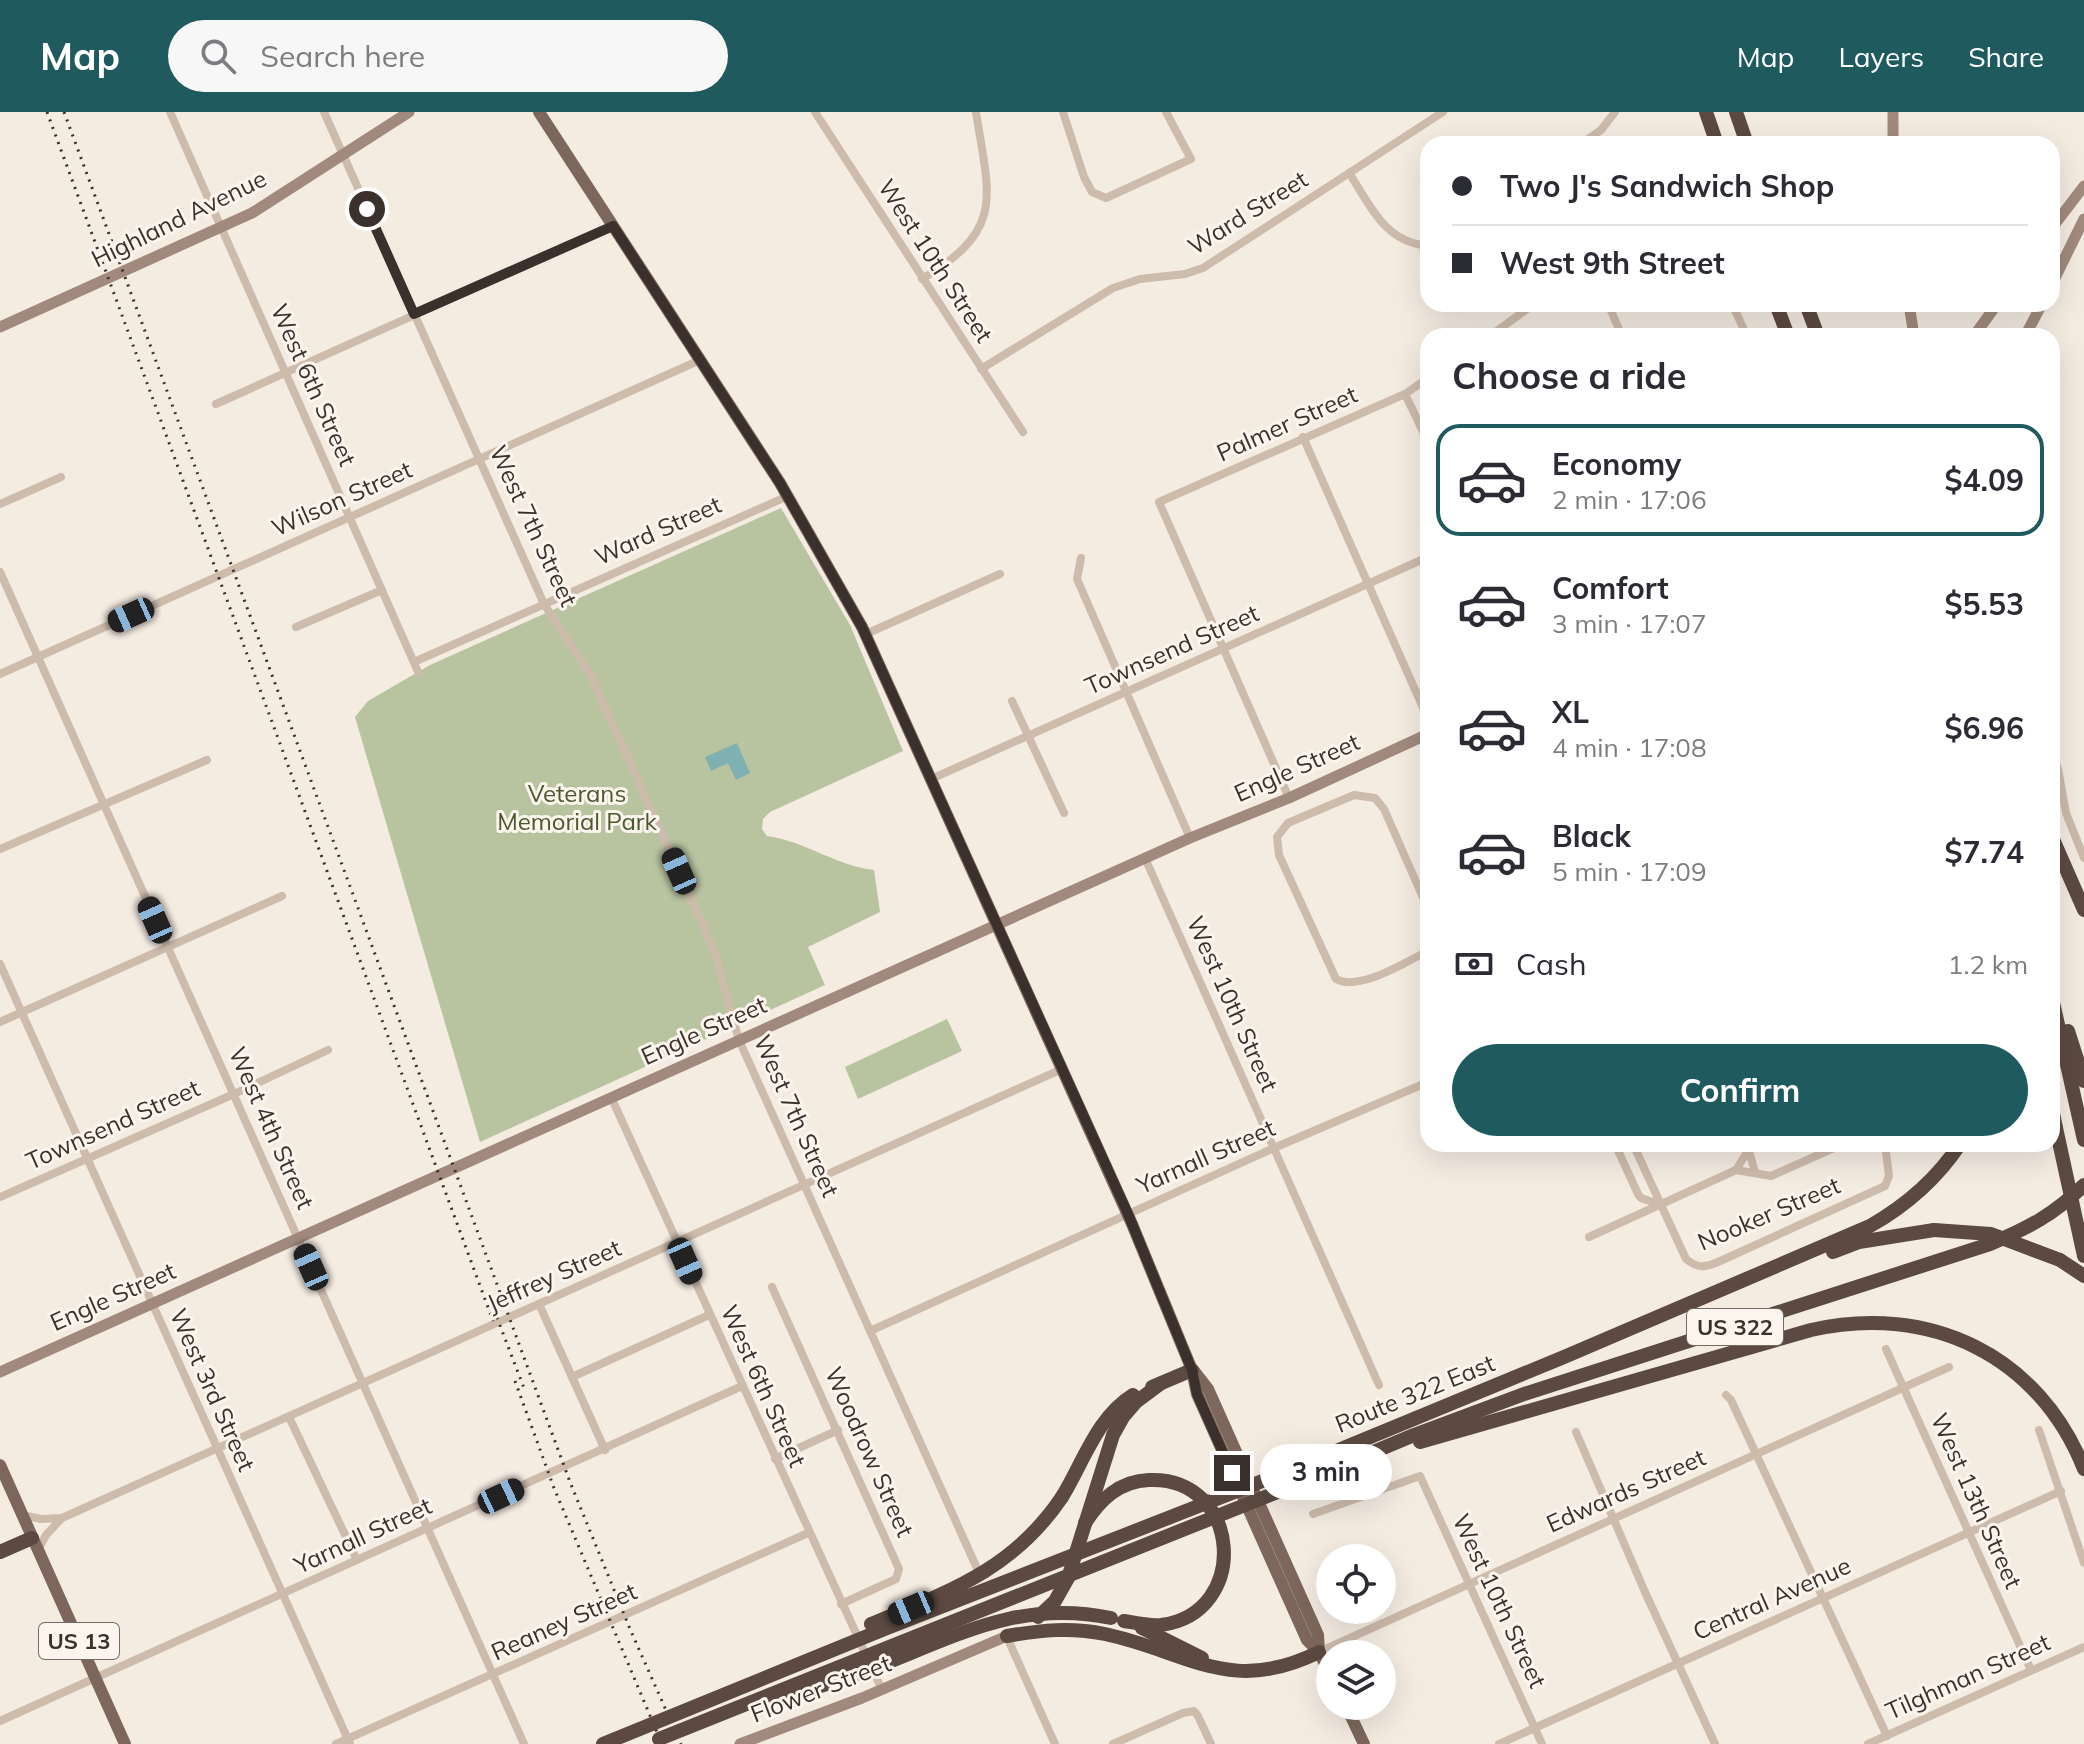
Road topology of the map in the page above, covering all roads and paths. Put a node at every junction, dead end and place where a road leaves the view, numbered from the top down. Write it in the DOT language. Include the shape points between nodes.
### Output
graph roads {
  1 [pos="170,112"];
  2 [pos="324,112"];
  3 [pos="409,112"];
  4 [pos="539,112"];
  5 [pos="815,112"];
  6 [pos="976,112"];
  7 [pos="1063,112"];
  8 [pos="1166,112"];
  9 [pos="1443,112"];
  10 [pos="1615,112"];
  11 [pos="1706,112"];
  12 [pos="1736,112"];
  13 [pos="1893,112"];
  14 [pos="1592,136"];
  15 [pos="1714,136"];
  16 [pos="1744,136"];
  17 [pos="1893,136"];
  18 [pos="343,155"];
  19 [pos="1349,173"];
  20 [pos="2084,186"];
  21 [pos="2060,218"];
  22 [pos="2084,219"];
  23 [pos="613,226"];
  24 [pos="221,227"];
  25 [pos="1420,245"];
  26 [pos="2060,257"];
  27 [pos="922,279"];
  28 [pos="1524,312"];
  29 [pos="414,314"];
  30 [pos="0,327"];
  31 [pos="1503,328"];
  32 [pos="700,360"];
  33 [pos="981,369"];
  34 [pos="285,371"];
  35 [pos="1420,384"];
  36 [pos="1405,394"];
  37 [pos="216,404"];
  38 [pos="1420,425"];
  39 [pos="1023,432"];
  40 [pos="1303,437"];
  41 [pos="480,459"];
  42 [pos="61,477"];
  43 [pos="788,496"];
  44 [pos="0,504"];
  45 [pos="350,517"];
  46 [pos="1081,558"];
  47 [pos="1420,561"];
  48 [pos="0,572"];
  49 [pos="1000,574"];
  50 [pos="1368,584"];
  51 [pos="382,590"];
  52 [pos="544,604"];
  53 [pos="296,627"];
  54 [pos="866,634"];
  55 [pos="1222,649"];
  56 [pos="38,657"];
  57 [pos="414,662"];
  58 [pos="0,674"];
  59 [pos="419,674"];
  60 [pos="1125,692"];
  61 [pos="1012,701"];
  62 [pos="1420,701"];
  63 [pos="1030,735"];
  64 [pos="1420,738"];
  65 [pos="207,760"];
  66 [pos="931,779"];
  67 [pos="2060,780"];
  68 [pos="1289,798"];
  69 [pos="103,803"];
  70 [pos="1064,813"];
  71 [pos="1190,838"];
  72 [pos="0,849"];
  73 [pos="2060,856"];
  74 [pos="1145,858"];
  75 [pos="2084,858"];
  76 [pos="2060,872"];
  77 [pos="1420,891"];
  78 [pos="282,896"];
  79 [pos="2084,913"];
  80 [pos="997,924"];
  81 [pos="168,949"];
  82 [pos="1420,955"];
  83 [pos="0,964"];
  84 [pos="2060,1008"];
  85 [pos="21,1013"];
  86 [pos="0,1022"];
  87 [pos="2060,1034"];
  88 [pos="739,1040"];
  89 [pos="328,1050"];
  90 [pos="1062,1069"];
  91 [pos="2084,1081"];
  92 [pos="1420,1085"];
  93 [pos="234,1094"];
  94 [pos="611,1097"];
  95 [pos="2084,1140"];
  96 [pos="2060,1146"];
  97 [pos="1274,1148"];
  98 [pos="1619,1152"];
  99 [pos="1637,1152"];
  100 [pos="1745,1152"];
  101 [pos="1749,1152"];
  102 [pos="1825,1152"];
  103 [pos="1886,1152"];
  104 [pos="1954,1152"];
  105 [pos="87,1159"];
  106 [pos="1736,1170"];
  107 [pos="1755,1172"];
  108 [pos="804,1185"];
  109 [pos="2084,1185"];
  110 [pos="0,1197"];
  111 [pos="1660,1204"];
  112 [pos="1128,1214"];
  113 [pos="1589,1237"];
  114 [pos="298,1238"];
  115 [pos="676,1242"];
  116 [pos="2084,1256"];
  117 [pos="2084,1276"];
  118 [pos="772,1287"];
  119 [pos="151,1304"];
  120 [pos="539,1304"];
  121 [pos="709,1315"];
  122 [pos="870,1331"];
  123 [pos="1886,1349"];
  124 [pos="1564,1357"];
  125 [pos="1949,1367"];
  126 [pos="1192,1370"];
  127 [pos="0,1372"];
  128 [pos="572,1377"];
  129 [pos="363,1383"];
  130 [pos="1160,1384"];
  131 [pos="1379,1385"];
  132 [pos="742,1386"];
  133 [pos="1903,1388"];
  134 [pos="1726,1395"];
  135 [pos="289,1417"];
  136 [pos="838,1430"];
  137 [pos="2039,1430"];
  138 [pos="1576,1432"];
  139 [pos="217,1449"];
  140 [pos="605,1450"];
  141 [pos="1377,1452"];
  142 [pos="1758,1453"];
  143 [pos="775,1459"];
  144 [pos="0,1465"];
  145 [pos="2084,1469"];
  146 [pos="2061,1491"];
  147 [pos="1313,1514"];
  148 [pos="22,1515"];
  149 [pos="62,1518"];
  150 [pos="1614,1519"];
  151 [pos="1085,1523"];
  152 [pos="428,1528"];
  153 [pos="808,1533"];
  154 [pos="1969,1533"];
  155 [pos="35,1544"];
  156 [pos="0,1552"];
  157 [pos="357,1560"];
  158 [pos="2084,1563"];
  159 [pos="1470,1583"];
  160 [pos="282,1595"];
  161 [pos="1823,1598"];
  162 [pos="841,1604"];
  163 [pos="1118,1620"];
  164 [pos="1007,1636"];
  165 [pos="1345,1640"];
  166 [pos="2084,1647"];
  167 [pos="1316,1649"];
  168 [pos="1316,1653"];
  169 [pos="1679,1663"];
  170 [pos="1227,1670"];
  171 [pos="2031,1670"];
  172 [pos="494,1676"];
  173 [pos="95,1678"];
  174 [pos="882,1690"];
  175 [pos="667,1718"];
  176 [pos="1353,1720"];
  177 [pos="0,1721"];
  178 [pos="1535,1728"];
  179 [pos="1887,1736"];
  180 [pos="349,1741"];
  181 [pos="652,1741"];
  182 [pos="125,1744"];
  183 [pos="336,1744"];
  184 [pos="524,1744"];
  185 [pos="603,1744"];
  186 [pos="740,1744"];
  187 [pos="1055,1744"];
  188 [pos="1113,1744"];
  189 [pos="1211,1744"];
  190 [pos="1364,1744"];
  191 [pos="1499,1744"];
  192 [pos="1542,1744"];
  193 [pos="1715,1744"];
  194 [pos="1868,1744"];
  1 -- 24 [label="street, West 6th Street"];
  2 -- 18 [label="street, West 7th Street"];
  3 -- 18 [label="street, Highland Avenue"];
  4 -- 23 [label="main road"];
  5 -- 27 [label="street, West 10th Street"];
  6 -- 27 [label="street" via="988,189 984,216 971,243 952,262"];
  7 -- 8 [label="street" via="1084,177 1092,192 1106,198 1191,159"];
  9 -- 19 [label="street, Ward Street"];
  10 -- 14 [label="street"];
  11 -- 15 [label="highway"];
  12 -- 16 [label="highway"];
  13 -- 17 [label="street"];
  18 -- 24 [label="street, Highland Avenue" via="259,210"];
  18 -- 29 [label="street, West 7th Street"];
  19 -- 25 [label="street" via="1383,224 1397,238"];
  19 -- 33 [label="street, Ward Street" via="1203,268 1113,288"];
  20 -- 21 [label="street"];
  22 -- 26 [label="street"];
  23 -- 29 [label="street"];
  23 -- 32 [label="main road"];
  24 -- 30 [label="street, Highland Avenue"];
  24 -- 34 [label="street, West 6th Street"];
  27 -- 33 [label="street, West 10th Street"];
  28 -- 31 [label="street"];
  29 -- 34 [label="street"];
  29 -- 41 [label="street, West 7th Street"];
  32 -- 41 [label="street, Wilson Street"];
  32 -- 43 [label="main road"];
  33 -- 39 [label="street, West 10th Street"];
  34 -- 37 [label="street"];
  34 -- 45 [label="street, West 6th Street"];
  35 -- 36 [label="street, Palmer Street"];
  36 -- 38 [label="street"];
  36 -- 40 [label="street, Palmer Street"];
  40 -- 50 [label="street"];
  40 -- 55 [label="street, Palmer Street" via="1159,502"];
  41 -- 45 [label="street, Wilson Street"];
  41 -- 52 [label="street, West 7th Street"];
  42 -- 44 [label="street"];
  43 -- 52 [label="street, Ward Street"];
  43 -- 54 [label="main road"];
  45 -- 51 [label="street, West 6th Street"];
  45 -- 56 [label="street, Wilson Street"];
  46 -- 60 [label="street" via="1077,579"];
  47 -- 50 [label="street, Townsend Street"];
  48 -- 56 [label="street, West 4th Street"];
  49 -- 54 [label="street"];
  50 -- 55 [label="street, Townsend Street"];
  50 -- 62 [label="street"];
  51 -- 53 [label="street"];
  51 -- 57 [label="street, West 6th Street"];
  52 -- 57 [label="street, Ward Street"];
  52 -- 88 [label="street, West 7th Street" via="590,674 714,950"];
  54 -- 66 [label="main road"];
  55 -- 60 [label="street, Townsend Street"];
  55 -- 68 [label="street"];
  56 -- 58 [label="street, Wilson Street"];
  56 -- 69 [label="street, West 4th Street"];
  57 -- 59 [label="street, West 6th Street"];
  60 -- 63 [label="street, Townsend Street"];
  60 -- 71 [label="street"];
  61 -- 63 [label="street"];
  63 -- 66 [label="street, Townsend Street"];
  63 -- 70 [label="street"];
  64 -- 68 [label="street, Engle Street"];
  65 -- 69 [label="street"];
  66 -- 80 [label="main road"];
  67 -- 75 [label="street"];
  68 -- 71 [label="street, Engle Street"];
  69 -- 72 [label="street"];
  69 -- 81 [label="street, West 4th Street"];
  71 -- 74 [label="street, Engle Street"];
  73 -- 79 [label="highway"];
  74 -- 80 [label="street, Engle Street"];
  74 -- 97 [label="street, West 10th Street"];
  76 -- 79 [label="highway"];
  77 -- 82 [label="street" via="1384,809 1371,796 1354,795 1288,823 1277,837 1276,848 1336,979 1357,983"];
  78 -- 81 [label="street"];
  80 -- 88 [label="street, Engle Street"];
  80 -- 90 [label="main road"];
  81 -- 85 [label="street"];
  81 -- 93 [label="street, West 4th Street"];
  83 -- 85 [label="street, West 3rd Street"];
  84 -- 91 [label="highway"];
  85 -- 86 [label="street"];
  85 -- 105 [label="street, West 3rd Street"];
  87 -- 95 [label="highway"];
  88 -- 94 [label="street, Engle Street"];
  88 -- 108 [label="street, West 7th Street"];
  89 -- 93 [label="street, Townsend Street"];
  90 -- 108 [label="street, Jeffrey Street"];
  90 -- 112 [label="main road"];
  92 -- 97 [label="street, Yarnall Street"];
  93 -- 105 [label="street, Townsend Street"];
  93 -- 114 [label="street, West 4th Street"];
  94 -- 114 [label="street, Engle Street"];
  94 -- 115 [label="street, West 6th Street"];
  96 -- 116 [label="highway, bridge"];
  97 -- 112 [label="street, Yarnall Street"];
  97 -- 131 [label="street, West 10th Street"];
  98 -- 111 [label="street" via="1641,1198"];
  99 -- 111 [label="street"];
  100 -- 106 [label="street"];
  101 -- 107 [label="street"];
  102 -- 107 [label="street" via="1766,1177"];
  103 -- 111 [label="street, Nooker Street" via="1885,1186 1708,1266 1694,1266 1686,1259"];
  104 -- 124 [label="highway, US 322" via="1921,1191 1870,1226"];
  105 -- 110 [label="street, Townsend Street"];
  105 -- 119 [label="street, West 3rd Street"];
  106 -- 107 [label="street"];
  106 -- 111 [label="street"];
  108 -- 115 [label="street, Jeffrey Street"];
  108 -- 122 [label="street, West 7th Street"];
  109 -- 141 [label="highway, US 322" via="2063,1207 1990,1244 1524,1394"];
  111 -- 113 [label="street"];
  112 -- 122 [label="street, Yarnall Street"];
  112 -- 126 [label="main road"];
  114 -- 119 [label="street, Engle Street"];
  114 -- 129 [label="street, West 4th Street"];
  115 -- 120 [label="street, Jeffrey Street"];
  115 -- 121 [label="street, West 6th Street"];
  117 -- 124 [label="highway, bridge" via="2060,1260 1991,1234 1934,1230 1859,1242"];
  118 -- 136 [label="street, Woodrow Street"];
  119 -- 127 [label="street, Engle Street"];
  119 -- 139 [label="street, West 3rd Street"];
  120 -- 128 [label="street"];
  120 -- 129 [label="street, Jeffrey Street"];
  121 -- 128 [label="street"];
  121 -- 132 [label="street, West 6th Street"];
  122 -- 164 [label="street, West 7th Street"];
  123 -- 133 [label="street, West 13th Street"];
  124 -- 175 [label="highway, Route 322 East / US 322, bridge"];
  125 -- 133 [label="street, Edwards Street"];
  126 -- 130 [label="highway"];
  126 -- 167 [label="main road" via="1197,1394 1307,1640"];
  128 -- 140 [label="street"];
  129 -- 135 [label="street, Jeffrey Street"];
  129 -- 152 [label="street, West 4th Street"];
  130 -- 151 [label="highway" via="1118,1425"];
  130 -- 175 [label="highway, bridge" via="1128,1398 1108,1418 1062,1497 1024,1545 972,1581"];
  132 -- 140 [label="street, Yarnall Street"];
  132 -- 143 [label="street, West 6th Street"];
  133 -- 142 [label="street, Edwards Street"];
  133 -- 154 [label="street, West 13th Street"];
  134 -- 142 [label="street"];
  135 -- 139 [label="street, Jeffrey Street"];
  135 -- 157 [label="street"];
  136 -- 143 [label="street"];
  136 -- 162 [label="street, Woodrow Street" via="899,1569 896,1579"];
  137 -- 146 [label="street"];
  138 -- 150 [label="street"];
  139 -- 149 [label="street, Jeffrey Street"];
  139 -- 160 [label="street, West 3rd Street"];
  140 -- 152 [label="street, Yarnall Street"];
  141 -- 145 [label="highway" via="1811,1330 1879,1322 1950,1335 1999,1360 2047,1404"];
  141 -- 181 [label="highway, US 322, bridge"];
  142 -- 150 [label="street, Edwards Street"];
  142 -- 161 [label="street"];
  143 -- 153 [label="street, West 6th Street"];
  144 -- 148 [label="main road, US 13"];
  146 -- 154 [label="street, Central Avenue"];
  146 -- 158 [label="street"];
  147 -- 159 [label="street, West 10th Street" via="1420,1476"];
  148 -- 149 [label="street"];
  148 -- 155 [label="main road, US 13"];
  149 -- 155 [label="street"];
  150 -- 159 [label="street, Edwards Street"];
  150 -- 169 [label="street"];
  151 -- 163 [label="highway" via="1114,1491 1150,1480 1186,1488 1218,1522 1224,1559 1220,1578 1205,1602 1182,1619 1164,1624"];
  151 -- 164 [label="highway" via="1060,1594 1042,1614"];
  152 -- 157 [label="street, Yarnall Street"];
  152 -- 172 [label="street, West 4th Street"];
  153 -- 162 [label="street, West 6th Street"];
  153 -- 172 [label="street, Reaney Street"];
  154 -- 161 [label="street, Central Avenue"];
  154 -- 171 [label="street, West 13th Street"];
  155 -- 156 [label="highway"];
  155 -- 173 [label="main road, US 13"];
  157 -- 160 [label="street, Yarnall Street"];
  159 -- 165 [label="street, Edwards Street"];
  159 -- 178 [label="street, West 10th Street"];
  160 -- 173 [label="street, Yarnall Street"];
  160 -- 180 [label="street, West 3rd Street"];
  161 -- 169 [label="street, Central Avenue"];
  161 -- 179 [label="street"];
  162 -- 174 [label="street, West 6th Street"];
  163 -- 170 [label="highway"];
  163 -- 181 [label="highway, bridge" via="1054,1612 999,1620 860,1673"];
  164 -- 170 [label="highway" via="1050,1629 1095,1632"];
  164 -- 174 [label="street, Flower Street"];
  164 -- 187 [label="street, West 7th Street"];
  166 -- 171 [label="street, Tilghman Street"];
  168 -- 170 [label="highway" via="1266,1671"];
  169 -- 178 [label="street, Central Avenue"];
  169 -- 193 [label="street"];
  171 -- 179 [label="street, Tilghman Street"];
  172 -- 180 [label="street, Reaney Street"];
  172 -- 184 [label="street, West 4th Street"];
  173 -- 177 [label="street, Yarnall Street"];
  173 -- 182 [label="main road, US 13"];
  174 -- 186 [label="street, Flower Street"];
  175 -- 185 [label="highway, US 322, bridge"];
  176 -- 190 [label="main road"];
  178 -- 191 [label="street, Central Avenue"];
  178 -- 192 [label="street, West 10th Street"];
  179 -- 194 [label="street, Tilghman Street"];
  180 -- 183 [label="street, Reaney Street"];
  188 -- 189 [label="street" via="1194,1711"];
}
